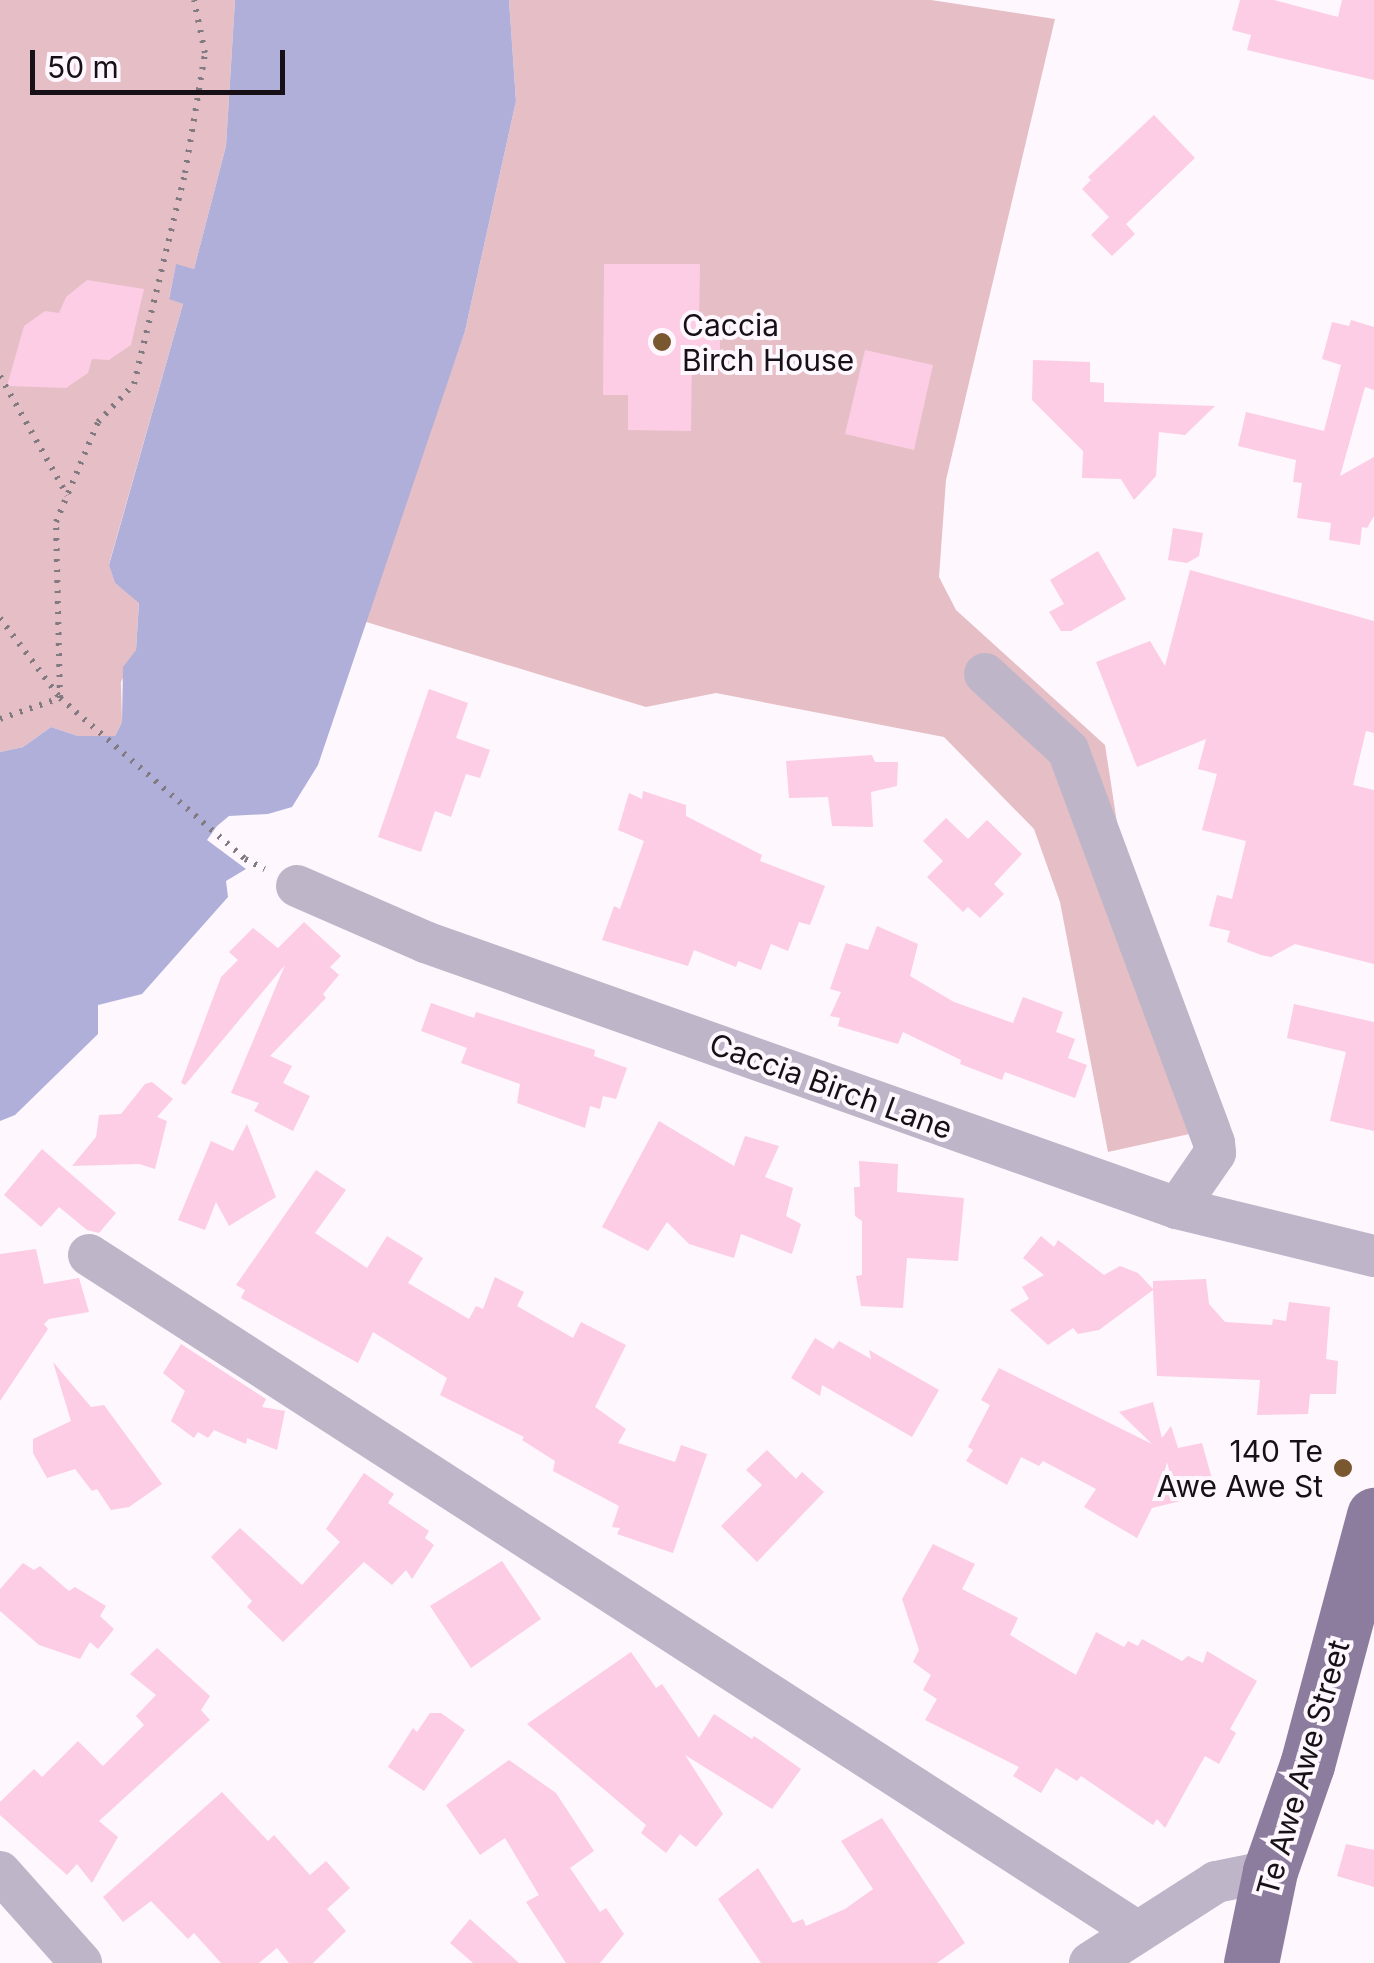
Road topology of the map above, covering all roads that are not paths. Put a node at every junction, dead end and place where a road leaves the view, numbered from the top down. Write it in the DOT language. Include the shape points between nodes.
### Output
graph roads {
  1 [pos="985,674"];
  2 [pos="297,886"];
  3 [pos="1177,1208"];
  4 [pos="88,1256"];
  5 [pos="1374,1256"];
  6 [pos="1374,1515"];
  7 [pos="0,1872"];
  8 [pos="1270,1872"];
  9 [pos="1138,1932"];
  10 [pos="81,1963"];
  11 [pos="1090,1963"];
  12 [pos="1251,1963"];
  1 -- 3 [label="street" via="1068,750 1214,1143 1215,1153"];
  2 -- 3 [label="street, Caccia Birch Lane" via="425,942"];
  3 -- 5 [label="street, Caccia Birch Lane"];
  4 -- 9 [label="street"];
  6 -- 8 [label="main road, Te Awe Awe Street" via="1308,1766"];
  7 -- 10 [label="street"];
  8 -- 9 [label="street" via="1216,1882"];
  8 -- 12 [label="main road, Te Awe Awe Street"];
  9 -- 11 [label="street"];
}
